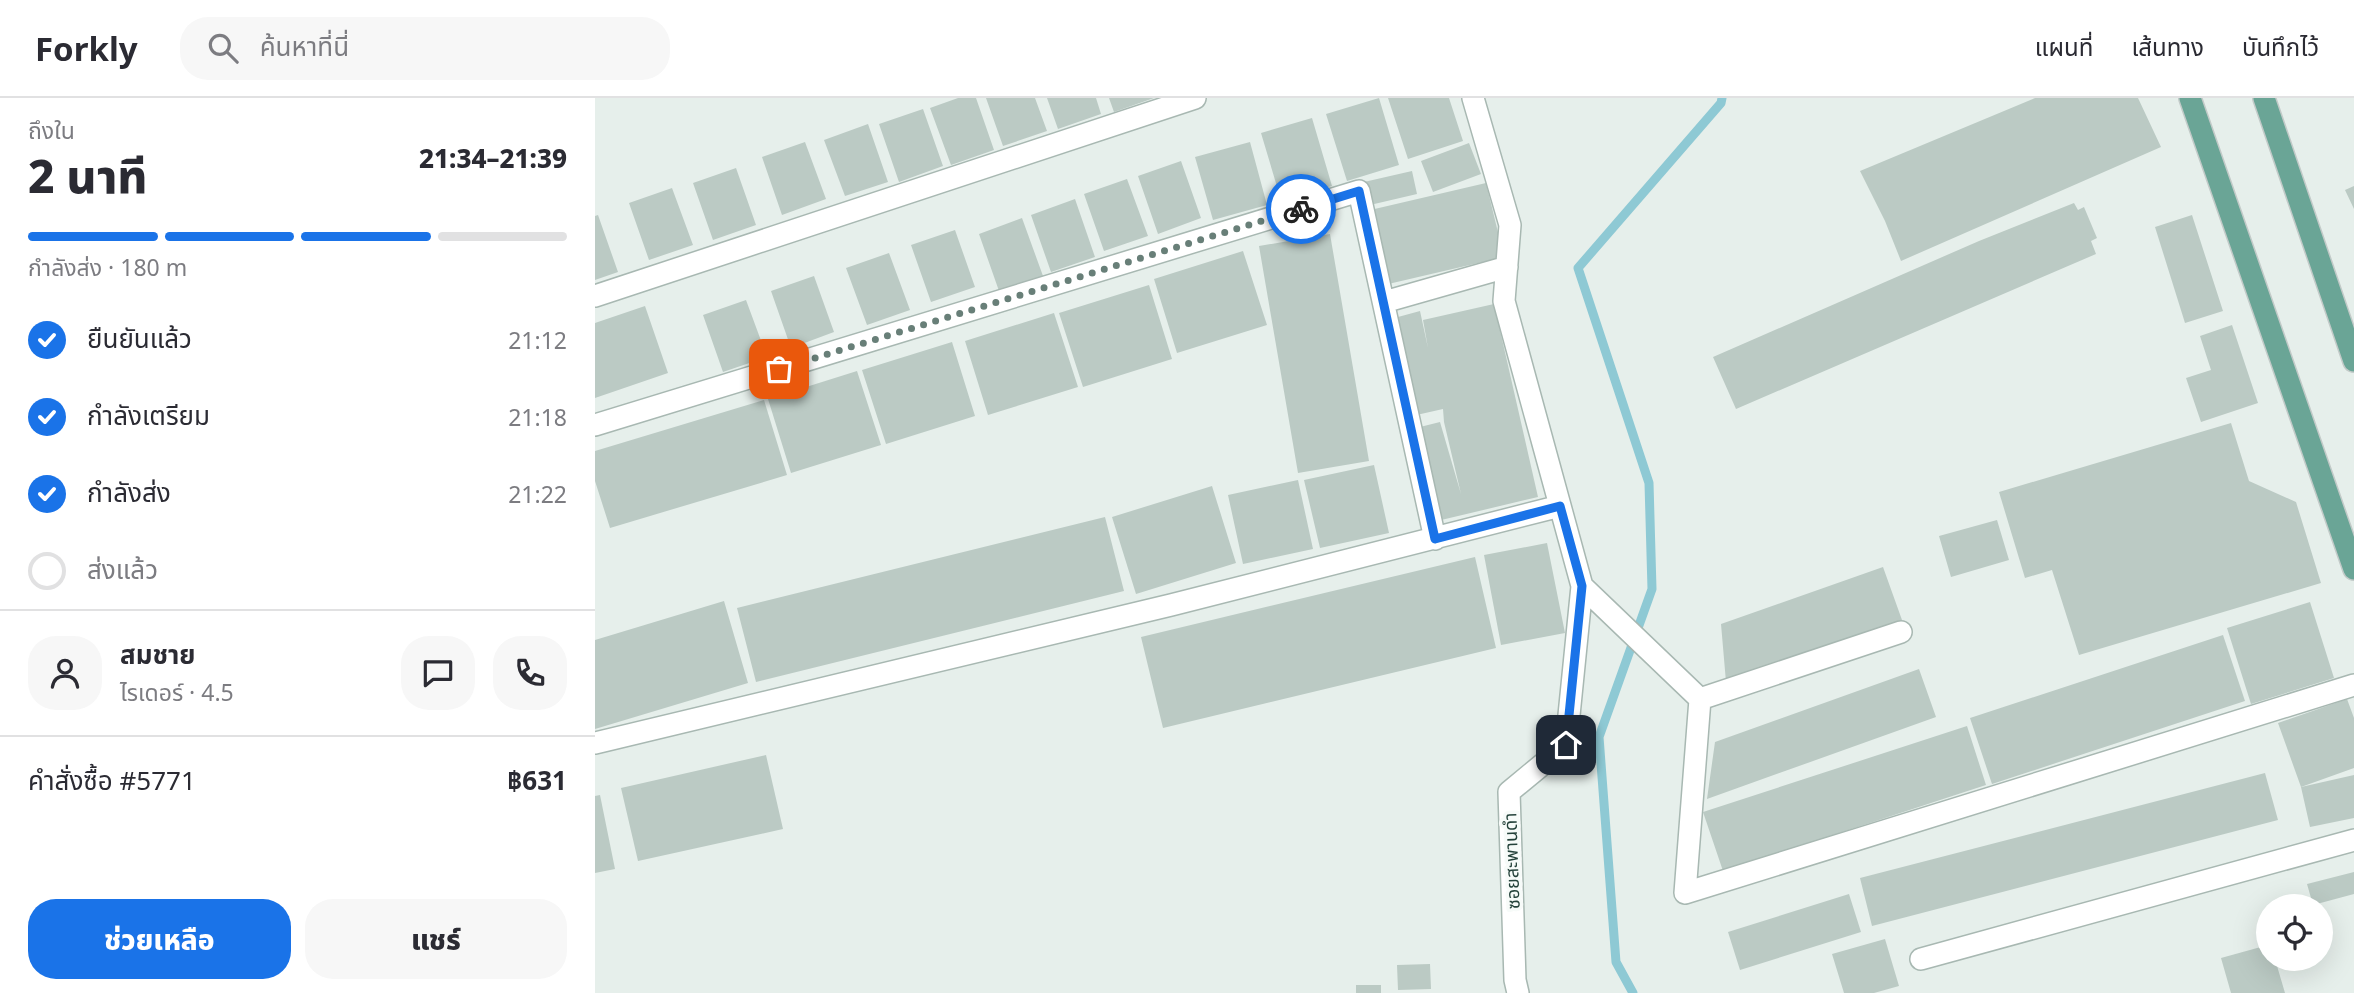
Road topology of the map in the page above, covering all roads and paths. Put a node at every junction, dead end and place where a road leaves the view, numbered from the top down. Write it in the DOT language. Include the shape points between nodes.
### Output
graph roads {
  1 [pos="1195,98"];
  2 [pos="1473,98"];
  3 [pos="2190,98"];
  4 [pos="2264,98"];
  5 [pos="1507,267"];
  6 [pos="595,296"];
  7 [pos="1384,302"];
  8 [pos="2354,361"];
  9 [pos="595,425"];
  10 [pos="1560,506"];
  11 [pos="1435,539"];
  12 [pos="2354,569"];
  13 [pos="1582,586"];
  14 [pos="1901,632"];
  15 [pos="2354,684"];
  16 [pos="1700,699"];
  17 [pos="595,743"];
  18 [pos="2354,840"];
  19 [pos="1921,959"];
  20 [pos="1518,993"];
  1 -- 6 [label="street"];
  2 -- 5 [label="street, ซอยสะพานดำ" via="1510,225"];
  3 -- 12 [label="main road"];
  4 -- 8 [label="main road"];
  5 -- 7 [label="street"];
  5 -- 10 [label="street, ซอยสะพานดำ" via="1504,301"];
  7 -- 9 [label="street" via="1359,191"];
  7 -- 11 [label="street"];
  10 -- 11 [label="street"];
  10 -- 13 [label="street, ซอยสะพานดำ"];
  11 -- 17 [label="street"];
  13 -- 16 [label="street"];
  13 -- 20 [label="street, ซอยสะพานดำ" via="1566,745 1509,792"];
  14 -- 16 [label="street"];
  15 -- 16 [label="street" via="1685,893"];
  18 -- 19 [label="street"];
}
